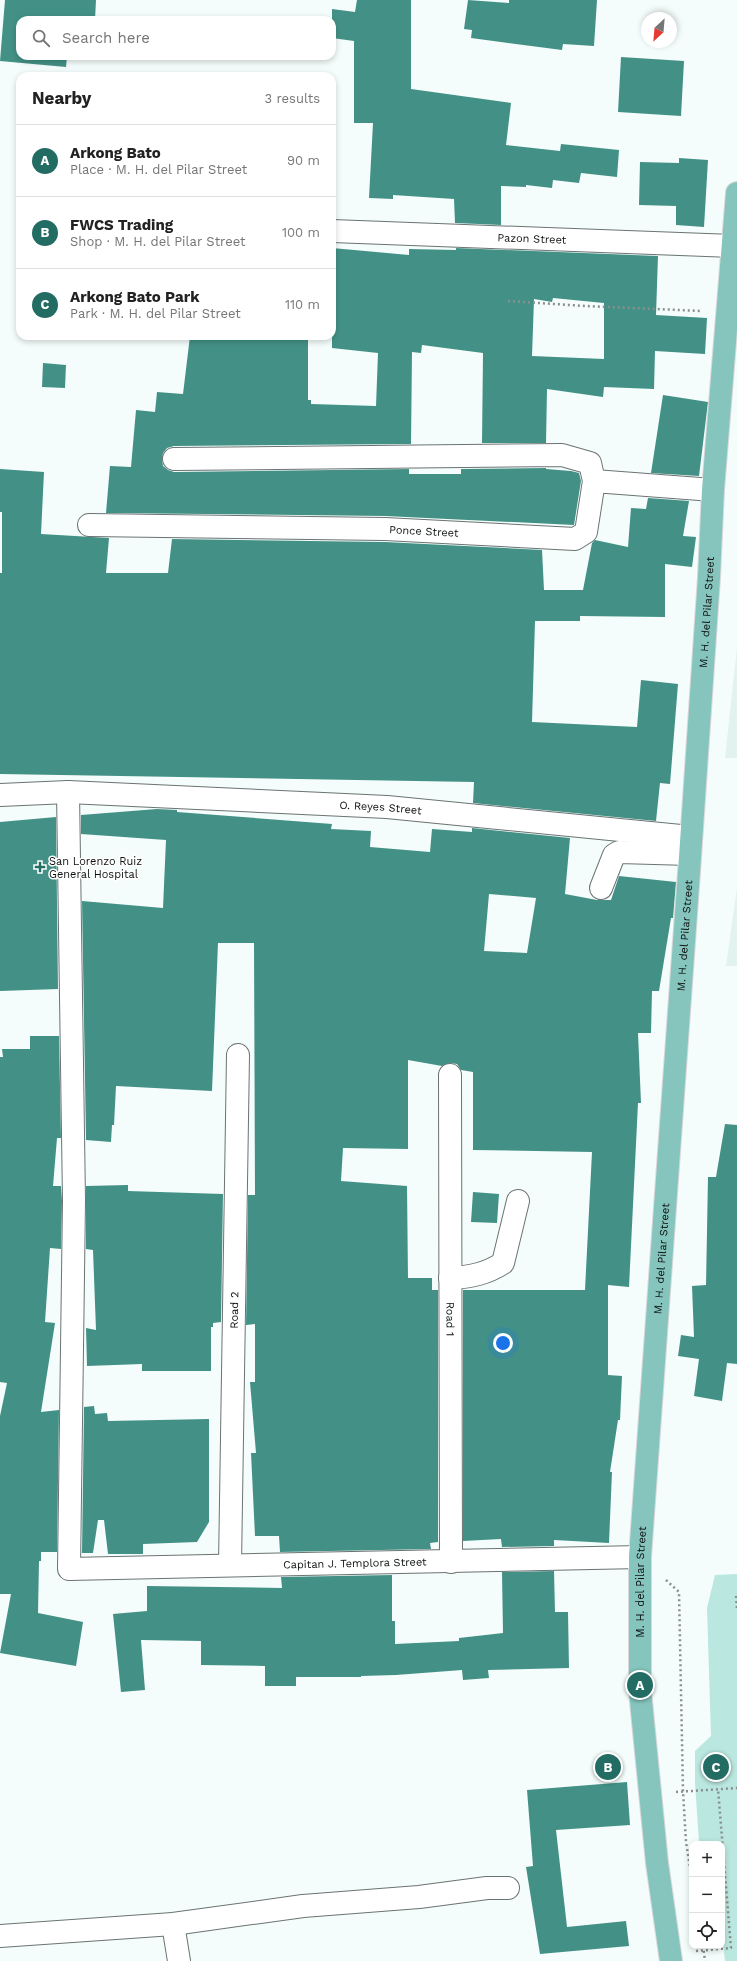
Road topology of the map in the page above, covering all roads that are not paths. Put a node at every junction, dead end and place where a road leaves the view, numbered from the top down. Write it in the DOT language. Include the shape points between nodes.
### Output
graph roads {
  1 [pos="737,193"];
  2 [pos="336,231"];
  3 [pos="734,253"];
  4 [pos="174,459"];
  5 [pos="594,481"];
  6 [pos="712,490"];
  7 [pos="89,525"];
  8 [pos="68,792"];
  9 [pos="0,795"];
  10 [pos="690,845"];
  11 [pos="601,888"];
  12 [pos="238,1056"];
  13 [pos="450,1075"];
  14 [pos="518,1201"];
  15 [pos="450,1278"];
  16 [pos="640,1557"];
  17 [pos="451,1562"];
  18 [pos="230,1565"];
  19 [pos="508,1888"];
  20 [pos="173,1924"];
  21 [pos="0,1936"];
  22 [pos="670,1958"];
  23 [pos="179,1961"];
  1 -- 3 [label="main road, M. H. del Pilar Street"];
  2 -- 3 [label="street, Pazon Street"];
  3 -- 6 [label="main road, M. H. del Pilar Street"];
  4 -- 5 [label="street" via="562,455 590,463"];
  5 -- 6 [label="street"];
  5 -- 7 [label="street, Ponce Street" via="586,532 575,539 385,529"];
  6 -- 10 [label="main road, M. H. del Pilar Street"];
  8 -- 9 [label="street, O. Reyes Street"];
  8 -- 10 [label="street, O. Reyes Street" via="387,807"];
  8 -- 18 [label="street, Capitan J. Templora Street" via="74,1201 69,1569"];
  10 -- 11 [label="street" via="619,852 614,855"];
  10 -- 16 [label="main road, M. H. del Pilar Street"];
  12 -- 18 [label="street, Road 2"];
  13 -- 15 [label="street, Road 1"];
  14 -- 15 [label="street" via="503,1263 492,1270 469,1277"];
  15 -- 17 [label="street, Road 1"];
  16 -- 17 [label="street, Capitan J. Templora Street"];
  16 -- 22 [label="main road, M. H. del Pilar Street" via="640,1685 657,1863"];
  17 -- 18 [label="street, Capitan J. Templora Street"];
  19 -- 20 [label="street" via="303,1906"];
  20 -- 21 [label="street"];
  20 -- 23 [label="street"];
}
